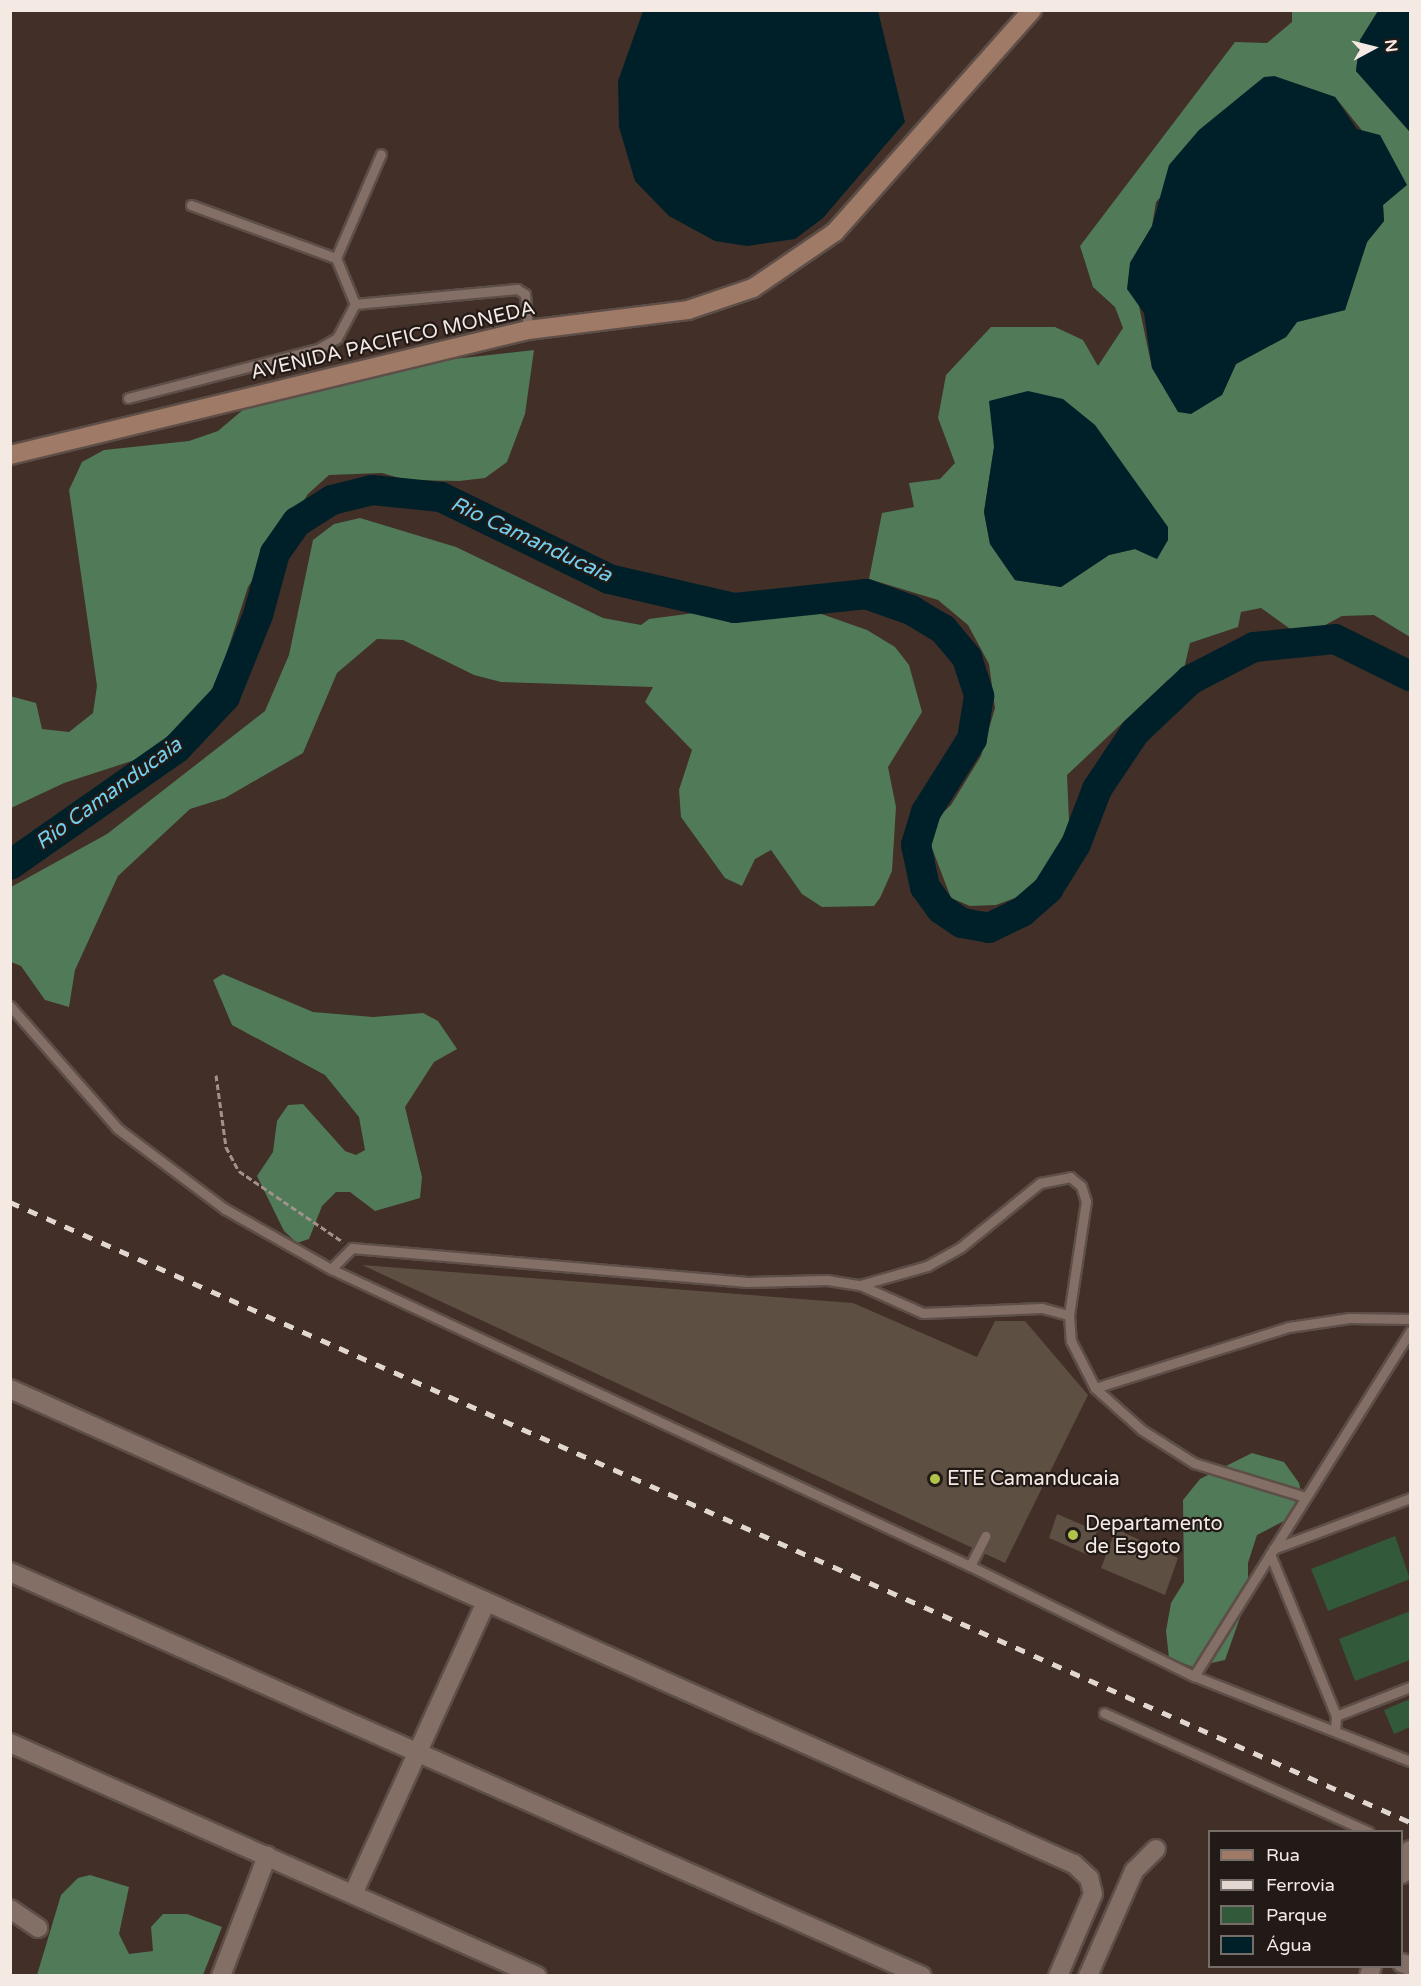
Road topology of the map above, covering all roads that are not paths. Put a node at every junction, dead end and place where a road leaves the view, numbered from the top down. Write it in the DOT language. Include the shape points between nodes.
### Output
graph roads {
  1 [pos="1032,10"];
  2 [pos="381,154"];
  3 [pos="191,205"];
  4 [pos="336,258"];
  5 [pos="355,304"];
  6 [pos="528,330"];
  7 [pos="128,398"];
  8 [pos="10,455"];
  9 [pos="10,1006"];
  10 [pos="331,1269"];
  11 [pos="860,1285"];
  12 [pos="1069,1315"];
  13 [pos="1410,1319"];
  14 [pos="1410,1331"];
  15 [pos="1095,1388"];
  16 [pos="10,1389"];
  17 [pos="1305,1497"];
  18 [pos="1410,1498"];
  19 [pos="985,1536"];
  20 [pos="1271,1551"];
  21 [pos="970,1566"];
  22 [pos="10,1572"];
  23 [pos="485,1604"];
  24 [pos="1194,1676"];
  25 [pos="1410,1687"];
  26 [pos="1104,1713"];
  27 [pos="1336,1716"];
  28 [pos="1335,1731"];
  29 [pos="10,1743"];
  30 [pos="419,1749"];
  31 [pos="1410,1761"];
  32 [pos="1365,1830"];
  33 [pos="1156,1849"];
  34 [pos="1407,1849"];
  35 [pos="267,1856"];
  36 [pos="1403,1866"];
  37 [pos="353,1894"];
  38 [pos="10,1909"];
  39 [pos="38,1928"];
  40 [pos="221,1976"];
  41 [pos="537,1976"];
  42 [pos="922,1976"];
  43 [pos="1058,1976"];
  44 [pos="1088,1976"];
  1 -- 6 [label="street, AVENIDA PACIFICO MONEDA" via="835,232 780,274 688,310"];
  2 -- 4 [label="lane"];
  3 -- 4 [label="lane"];
  4 -- 5 [label="lane"];
  5 -- 6 [label="lane" via="517,289 525,294"];
  5 -- 7 [label="lane" via="337,338 318,349"];
  6 -- 8 [label="street, AVENIDA PACIFICO MONEDA"];
  9 -- 10 [label="lane" via="117,1128 225,1209"];
  10 -- 11 [label="lane" via="352,1248 748,1282"];
  10 -- 21 [label="lane"];
  11 -- 12 [label="lane" via="923,1313 1042,1308"];
  11 -- 12 [label="lane" via="927,1266 961,1246 1040,1183 1070,1177 1081,1186 1086,1200"];
  12 -- 15 [label="lane" via="1079,1366"];
  13 -- 15 [label="lane" via="1348,1318 1299,1325"];
  14 -- 17 [label="lane"];
  15 -- 17 [label="lane" via="1142,1430 1194,1462"];
  16 -- 23 [label="street"];
  17 -- 20 [label="lane"];
  18 -- 20 [label="lane"];
  19 -- 21 [label="lane"];
  20 -- 24 [label="lane"];
  20 -- 27 [label="lane"];
  21 -- 24 [label="lane"];
  22 -- 30 [label="street"];
  23 -- 30 [label="street"];
  23 -- 43 [label="street" via="1074,1864 1089,1878 1093,1894"];
  24 -- 28 [label="lane"];
  25 -- 27 [label="lane"];
  26 -- 32 [label="lane"];
  27 -- 28 [label="lane"];
  28 -- 31 [label="lane"];
  29 -- 35 [label="street"];
  30 -- 37 [label="street"];
  30 -- 42 [label="street"];
  33 -- 44 [label="street" via="1134,1871"];
  34 -- 36 [label="street"];
  35 -- 37 [label="street"];
  35 -- 40 [label="street"];
  37 -- 41 [label="street"];
  38 -- 39 [label="street"];
}
